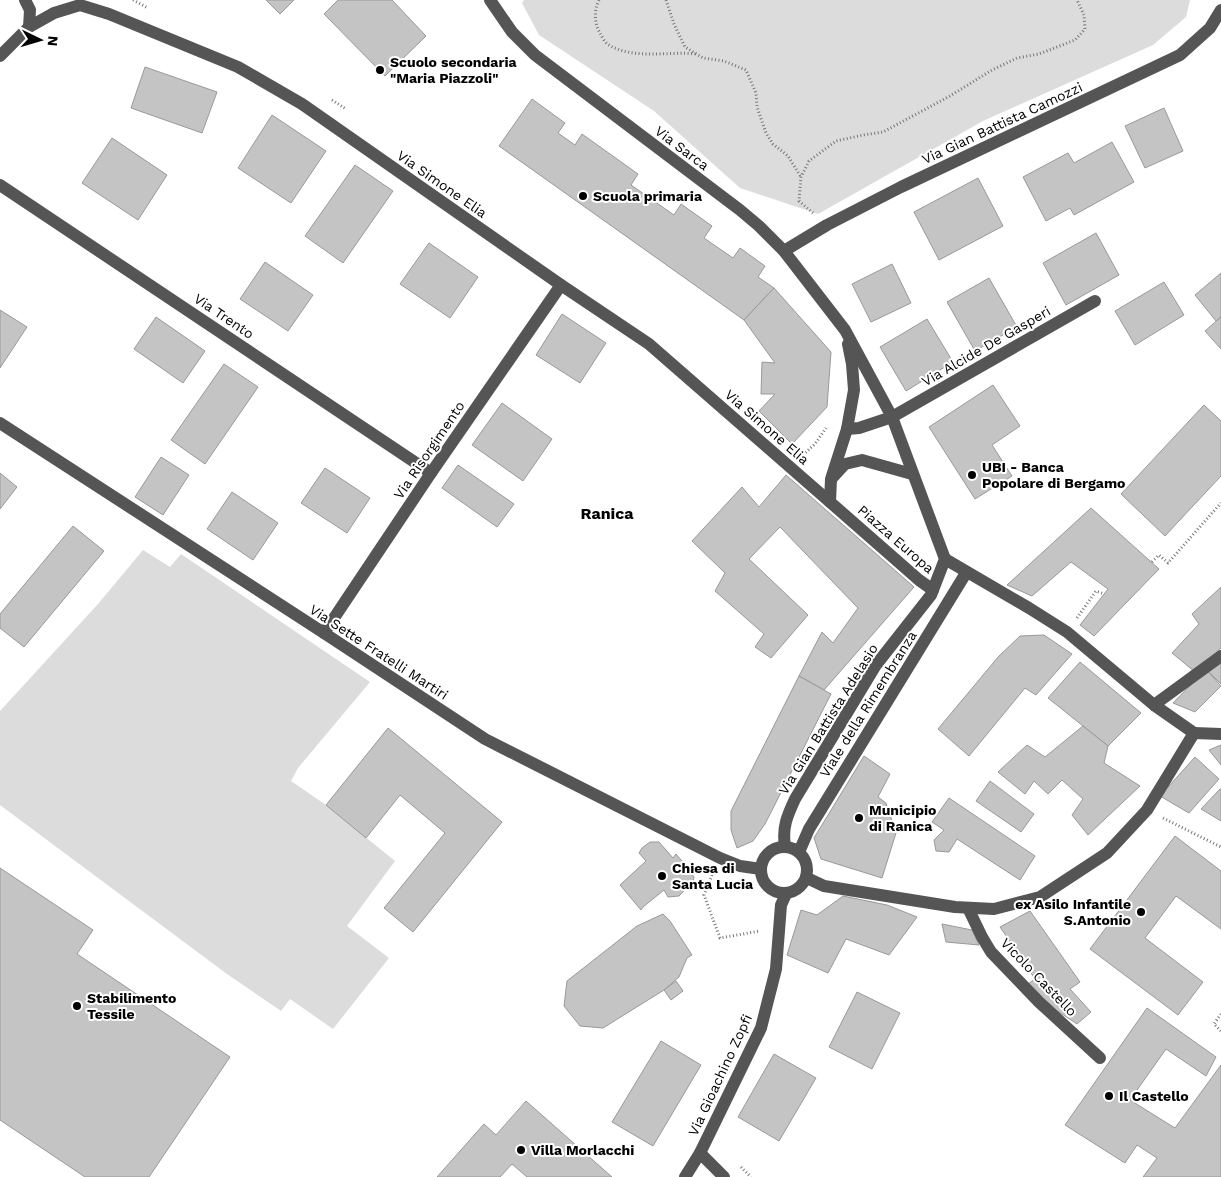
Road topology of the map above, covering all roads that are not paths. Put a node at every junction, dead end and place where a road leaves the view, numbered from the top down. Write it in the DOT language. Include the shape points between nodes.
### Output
graph roads {
  1 [pos="25,0"];
  2 [pos="490,0"];
  3 [pos="74,2"];
  4 [pos="1221,10"];
  5 [pos="29,27"];
  6 [pos="0,56"];
  7 [pos="0,185"];
  8 [pos="784,251"];
  9 [pos="561,285"];
  10 [pos="1095,301"];
  11 [pos="845,330"];
  12 [pos="892,417"];
  13 [pos="0,423"];
  14 [pos="847,429"];
  15 [pos="431,473"];
  16 [pos="912,474"];
  17 [pos="831,479"];
  18 [pos="830,502"];
  19 [pos="945,559"];
  20 [pos="966,573"];
  21 [pos="933,590"];
  22 [pos="324,632"];
  23 [pos="1221,656"];
  24 [pos="1154,705"];
  25 [pos="1194,733"];
  26 [pos="1221,734"];
  27 [pos="785,846"];
  28 [pos="799,852"];
  29 [pos="761,869"];
  30 [pos="807,878"];
  31 [pos="786,894"];
  32 [pos="968,908"];
  33 [pos="1100,1058"];
  34 [pos="700,1153"];
  35 [pos="685,1177"];
  36 [pos="724,1177"];
  1 -- 5 [label="street" via="30,10"];
  2 -- 8 [label="street, Via Sarca" via="512,32 535,55 740,210"];
  3 -- 5 [label="street, Via Simone Elia"];
  3 -- 9 [label="street, Via Simone Elia" via="238,67 302,104"];
  4 -- 8 [label="street, Via Gian Battista Camozzi" via="1210,28 1180,55 901,188 827,225"];
  5 -- 6 [label="street, Via Simone Elia"];
  7 -- 15 [label="street, Via Trento"];
  8 -- 11 [label="street, Via Sarca"];
  9 -- 15 [label="street, Via Risorgimento"];
  9 -- 18 [label="street, Via Simone Elia" via="649,344"];
  10 -- 12 [label="street, Via Alcide De Gasperi"];
  11 -- 12 [label="street, Piazza Europa"];
  11 -- 14 [label="street" via="854,390"];
  12 -- 14 [label="street"];
  12 -- 16 [label="street, Piazza Europa"];
  13 -- 22 [label="street, Via Sette Fratelli Martiri"];
  14 -- 17 [label="street"];
  15 -- 22 [label="street, Via Risorgimento"];
  16 -- 17 [label="street" via="862,460 845,464"];
  16 -- 19 [label="street, Piazza Europa"];
  17 -- 18 [label="street"];
  18 -- 21 [label="street, Piazza Europa"];
  19 -- 20 [label="street"];
  19 -- 21 [label="street, Piazza Europa"];
  20 -- 24 [label="street" via="1067,632"];
  20 -- 28 [label="street, Viale della Rimembranza" via="809,829"];
  21 -- 27 [label="street, Via Gian Battista Adelasio" via="876,666 795,799 783,834"];
  22 -- 29 [label="street, Via Sette Fratelli Martiri" via="485,739 720,858 740,866"];
  23 -- 24 [label="street"];
  24 -- 25 [label="street"];
  25 -- 26 [label="street"];
  25 -- 32 [label="street" via="1147,810 1107,853 1040,896 994,909"];
  27 -- 28 [label="street"];
  27 -- 29 [label="street" via="768,853"];
  28 -- 30 [label="street" via="806,859"];
  29 -- 31 [label="street" via="762,879 768,887"];
  30 -- 31 [label="street" via="795,892"];
  30 -- 32 [label="street" via="824,886"];
  31 -- 34 [label="street, Via Gioachino Zopfi" via="781,905 776,969 761,1028"];
  32 -- 33 [label="street, Vicolo Castello" via="991,952 1038,1002"];
  34 -- 35 [label="street, Via Gioachino Zopfi"];
  34 -- 36 [label="street"];
}
